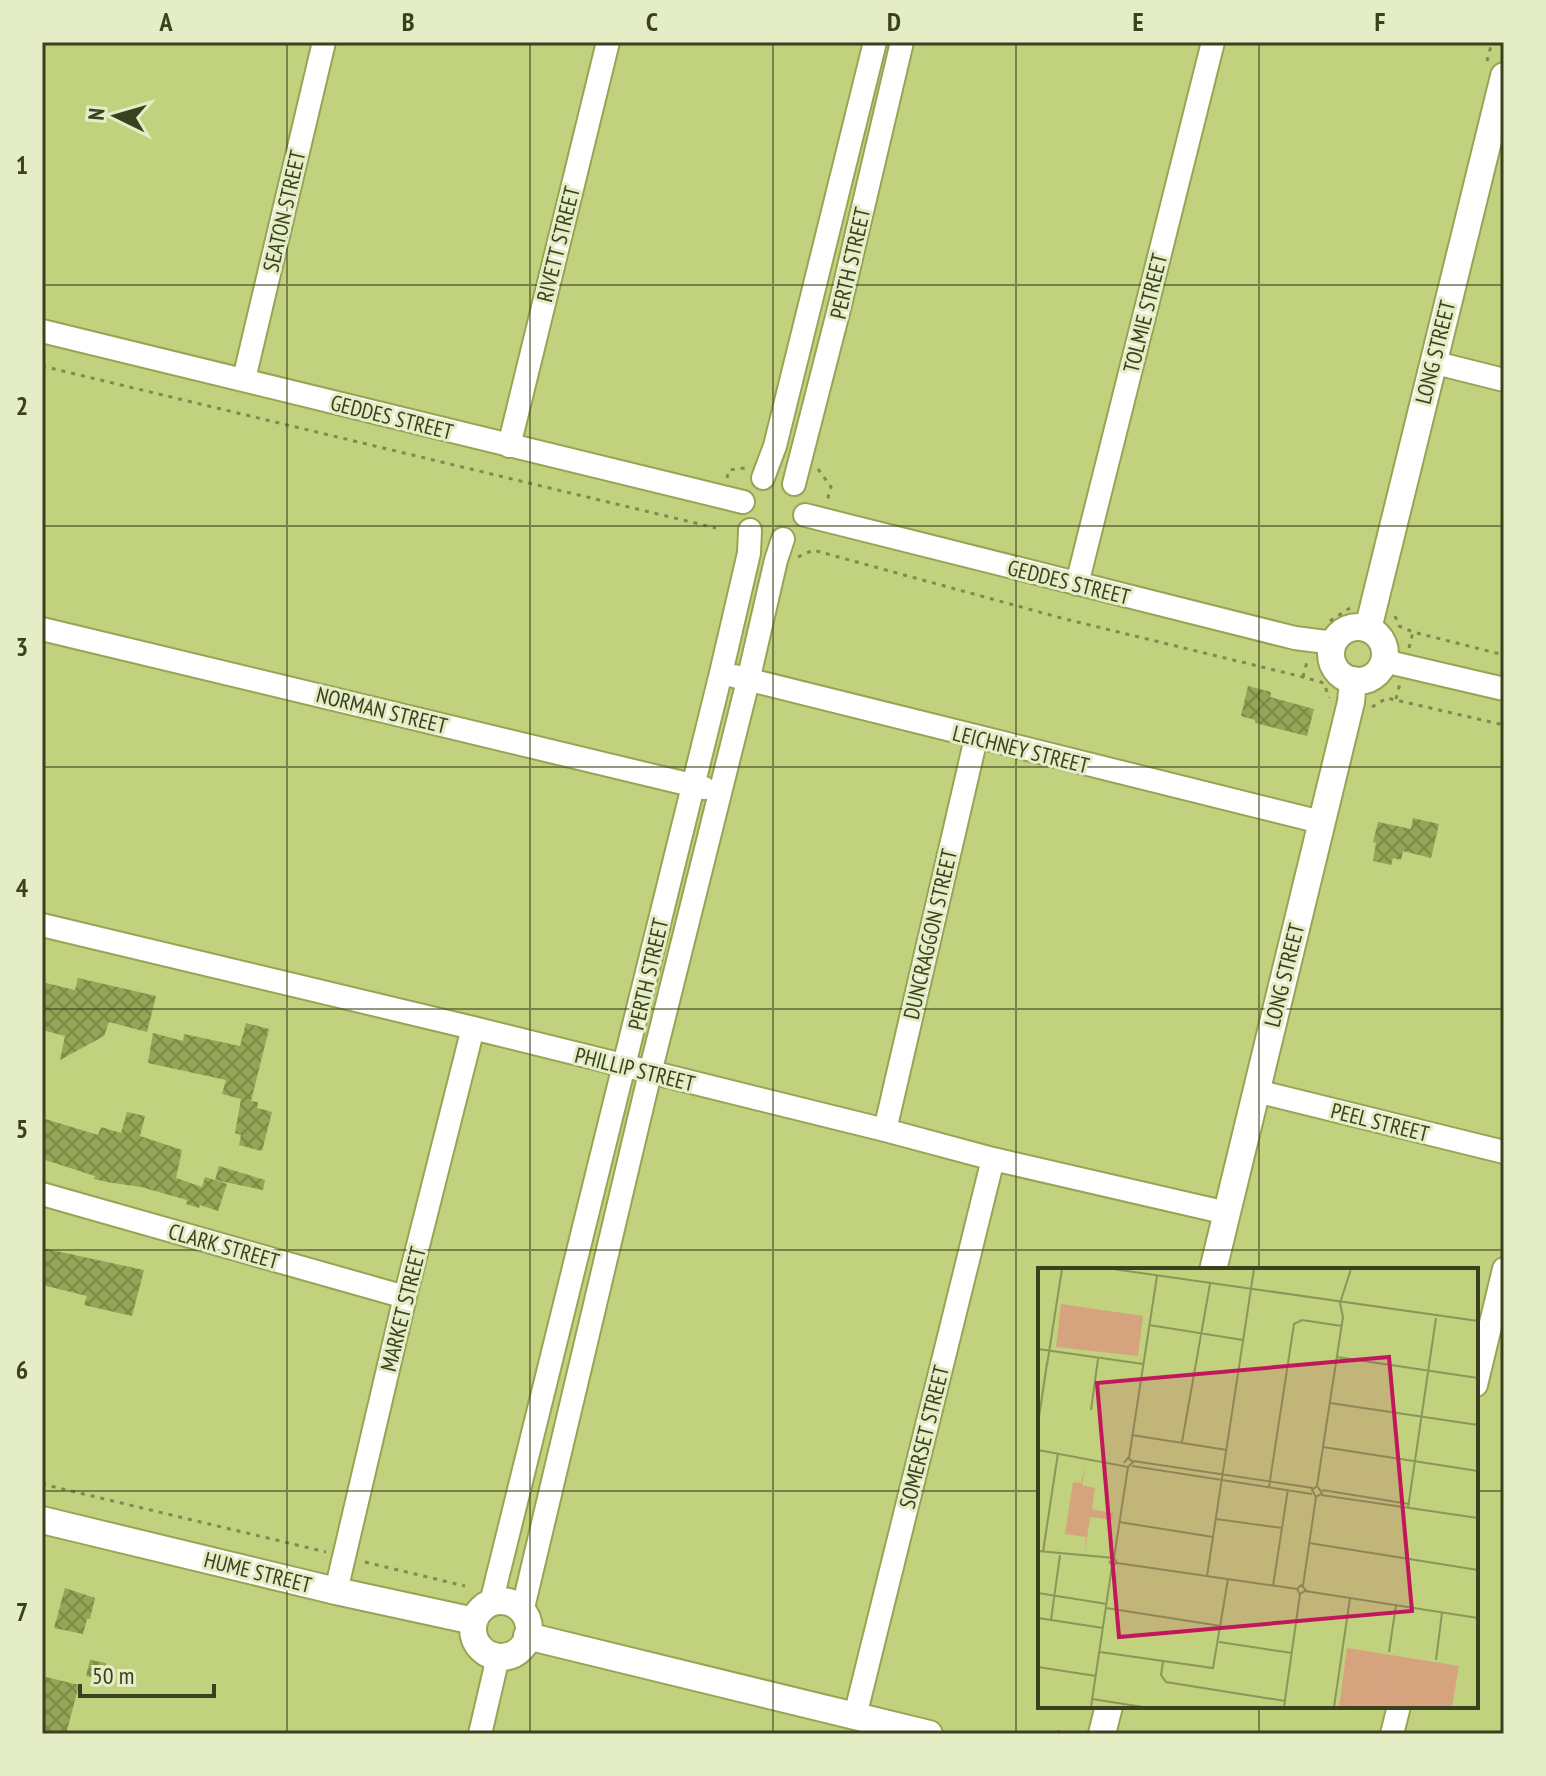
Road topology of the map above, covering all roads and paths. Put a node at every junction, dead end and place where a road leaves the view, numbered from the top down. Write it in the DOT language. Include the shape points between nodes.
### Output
graph roads {
  1 [pos="324,42"];
  2 [pos="608,42"];
  3 [pos="875,42"];
  4 [pos="902,42"];
  5 [pos="1213,42"];
  6 [pos="1503,86"];
  7 [pos="813,299"];
  8 [pos="840,305"];
  9 [pos="42,331"];
  10 [pos="1432,362"];
  11 [pos="42,366"];
  12 [pos="244,379"];
  13 [pos="1504,380"];
  14 [pos="509,446"];
  15 [pos="754,473"];
  16 [pos="794,484"];
  17 [pos="732,499"];
  18 [pos="805,515"];
  19 [pos="716,528"];
  20 [pos="750,530"];
  21 [pos="780,550"];
  22 [pos="1077,584"];
  23 [pos="42,629"];
  24 [pos="1368,629"];
  25 [pos="1413,632"];
  26 [pos="1334,643"];
  27 [pos="1504,655"];
  28 [pos="1384,661"];
  29 [pos="721,673"];
  30 [pos="748,681"];
  31 [pos="1504,689"];
  32 [pos="1352,691"];
  33 [pos="1504,725"];
  34 [pos="976,738"];
  35 [pos="692,785"];
  36 [pos="721,793"];
  37 [pos="1321,822"];
  38 [pos="42,925"];
  39 [pos="473,1028"];
  40 [pos="626,1067"];
  41 [pos="650,1073"];
  42 [pos="1256,1091"];
  43 [pos="885,1130"];
  44 [pos="1504,1152"];
  45 [pos="993,1159"];
  46 [pos="42,1194"];
  47 [pos="1227,1213"];
  48 [pos="1213,1268"];
  49 [pos="1504,1269"];
  50 [pos="405,1297"];
  51 [pos="1478,1377"];
  52 [pos="42,1484"];
  53 [pos="42,1520"];
  54 [pos="344,1557"];
  55 [pos="465,1586"];
  56 [pos="336,1591"];
  57 [pos="483,1612"];
  58 [pos="525,1624"];
  59 [pos="498,1657"];
  60 [pos="1108,1708"];
  61 [pos="1398,1708"];
  62 [pos="855,1716"];
  63 [pos="1060,1728"];
  64 [pos="480,1734"];
  65 [pos="929,1734"];
  66 [pos="1058,1734"];
  67 [pos="1102,1734"];
  68 [pos="1392,1734"];
  1 -- 12 [label="street, SEATON STREET"];
  2 -- 14 [label="street, RIVETT STREET"];
  3 -- 7 [label="street, PERTH STREET"];
  4 -- 8 [label="street, PERTH STREET"];
  5 -- 22 [label="street, TOLMIE STREET"];
  6 -- 10 [label="street, LONG STREET"];
  7 -- 8 [label="street"];
  7 -- 15 [label="street, PERTH STREET" via="775,446"];
  8 -- 16 [label="street, PERTH STREET"];
  9 -- 12 [label="street, GEDDES STREET"];
  10 -- 13 [label="street"];
  10 -- 24 [label="street, LONG STREET"];
  11 -- 19 [label="path"];
  12 -- 14 [label="street, GEDDES STREET"];
  14 -- 17 [label="street, GEDDES STREET"];
  15 -- 16 [label="street"];
  15 -- 17 [label="street" via="750,487"];
  15 -- 17 [label="path" via="729,470"];
  16 -- 18 [label="street" via="803,495"];
  17 -- 20 [label="street"];
  18 -- 21 [label="street"];
  18 -- 22 [label="street, GEDDES STREET"];
  20 -- 21 [label="street"];
  20 -- 29 [label="street, PERTH STREET"];
  21 -- 30 [label="street, PERTH STREET"];
  21 -- 32 [label="path" via="787,561 813,550 1303,677 1324,683 1329,698"];
  22 -- 26 [label="street, GEDDES STREET"];
  23 -- 35 [label="street, NORMAN STREET"];
  24 -- 26 [label="street" via="1348,629"];
  24 -- 28 [label="street" via="1381,641"];
  25 -- 27 [label="path"];
  26 -- 32 [label="street" via="1335,669"];
  28 -- 31 [label="street"];
  28 -- 32 [label="street"];
  29 -- 30 [label="street, LEICHNEY STREET"];
  29 -- 35 [label="street, PERTH STREET"];
  30 -- 34 [label="street, LEICHNEY STREET"];
  30 -- 36 [label="street, PERTH STREET"];
  32 -- 33 [label="path" via="1372,707 1387,698"];
  32 -- 37 [label="street, LONG STREET"];
  34 -- 37 [label="street, LEICHNEY STREET"];
  34 -- 43 [label="street, DUNCRAGGON STREET"];
  35 -- 36 [label="street, NORMAN STREET"];
  35 -- 40 [label="street, PERTH STREET"];
  36 -- 41 [label="street, PERTH STREET"];
  37 -- 42 [label="street, LONG STREET"];
  38 -- 39 [label="street, PHILLIP STREET"];
  39 -- 40 [label="street, PHILLIP STREET"];
  39 -- 50 [label="street, MARKET STREET"];
  40 -- 41 [label="street, PHILLIP STREET"];
  40 -- 57 [label="street, PERTH STREET"];
  41 -- 43 [label="street, PHILLIP STREET"];
  41 -- 58 [label="street, PERTH STREET"];
  42 -- 44 [label="street, PEEL STREET"];
  42 -- 47 [label="street, LONG STREET"];
  43 -- 45 [label="street, PHILLIP STREET"];
  45 -- 47 [label="street, PHILLIP STREET"];
  45 -- 62 [label="street, SOMERSET STREET"];
  46 -- 50 [label="street, CLARK STREET"];
  47 -- 48 [label="street, LONG STREET"];
  49 -- 51 [label="street"];
  50 -- 54 [label="street, MARKET STREET"];
  52 -- 54 [label="path"];
  53 -- 56 [label="street, HUME STREET"];
  54 -- 55 [label="path"];
  54 -- 56 [label="street, MARKET STREET"];
  56 -- 57 [label="street, HUME STREET"];
  57 -- 58 [label="street" via="508,1603"];
  57 -- 59 [label="street" via="473,1629 478,1645"];
  58 -- 59 [label="street" via="520,1650"];
  58 -- 62 [label="street"];
  59 -- 64 [label="street"];
  60 -- 67 [label="street"];
  61 -- 68 [label="street"];
  62 -- 65 [label="street"];
  63 -- 66 [label="path"];
}
